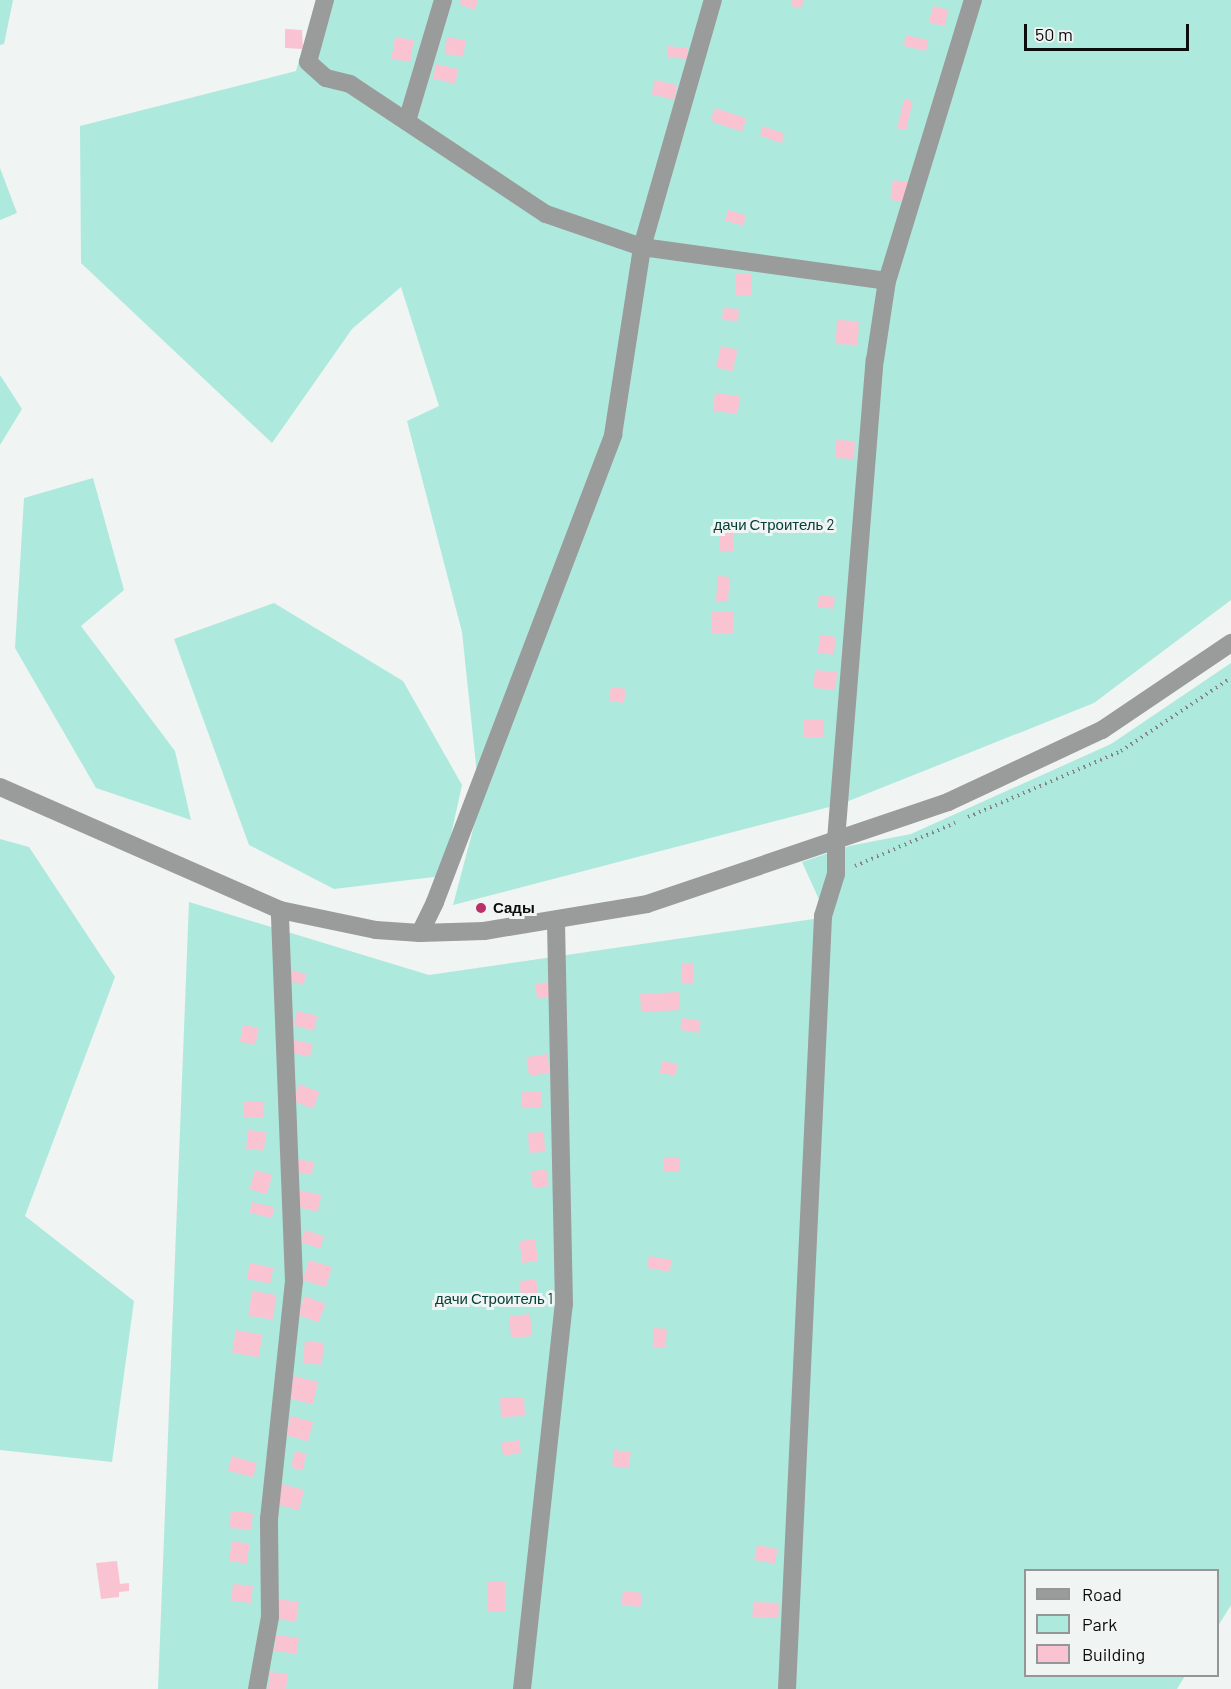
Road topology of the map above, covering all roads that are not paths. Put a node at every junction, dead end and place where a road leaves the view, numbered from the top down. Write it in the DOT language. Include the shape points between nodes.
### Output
graph roads {
  1 [pos="325,0"];
  2 [pos="443,0"];
  3 [pos="713,0"];
  4 [pos="973,0"];
  5 [pos="407,121"];
  6 [pos="642,247"];
  7 [pos="887,281"];
  8 [pos="1231,643"];
  9 [pos="0,787"];
  10 [pos="836,840"];
  11 [pos="280,910"];
  12 [pos="555,921"];
  13 [pos="420,933"];
  14 [pos="257,1689"];
  15 [pos="522,1689"];
  16 [pos="787,1689"];
  1 -- 5 [label="street" via="308,62 326,78 350,84"];
  2 -- 5 [label="street"];
  3 -- 6 [label="street"];
  4 -- 7 [label="street"];
  5 -- 6 [label="street" via="546,214"];
  6 -- 7 [label="street"];
  6 -- 13 [label="street" via="613,435"];
  7 -- 10 [label="street" via="875,360"];
  8 -- 10 [label="street" via="1102,730 948,802"];
  9 -- 11 [label="street"];
  10 -- 12 [label="street" via="647,904"];
  10 -- 16 [label="street" via="836,874 823,916"];
  11 -- 13 [label="street" via="332,923"];
  11 -- 14 [label="street" via="294,1281 268,1519 270,1617"];
  12 -- 13 [label="street" via="484,931"];
  12 -- 15 [label="street" via="564,1305"];
}
